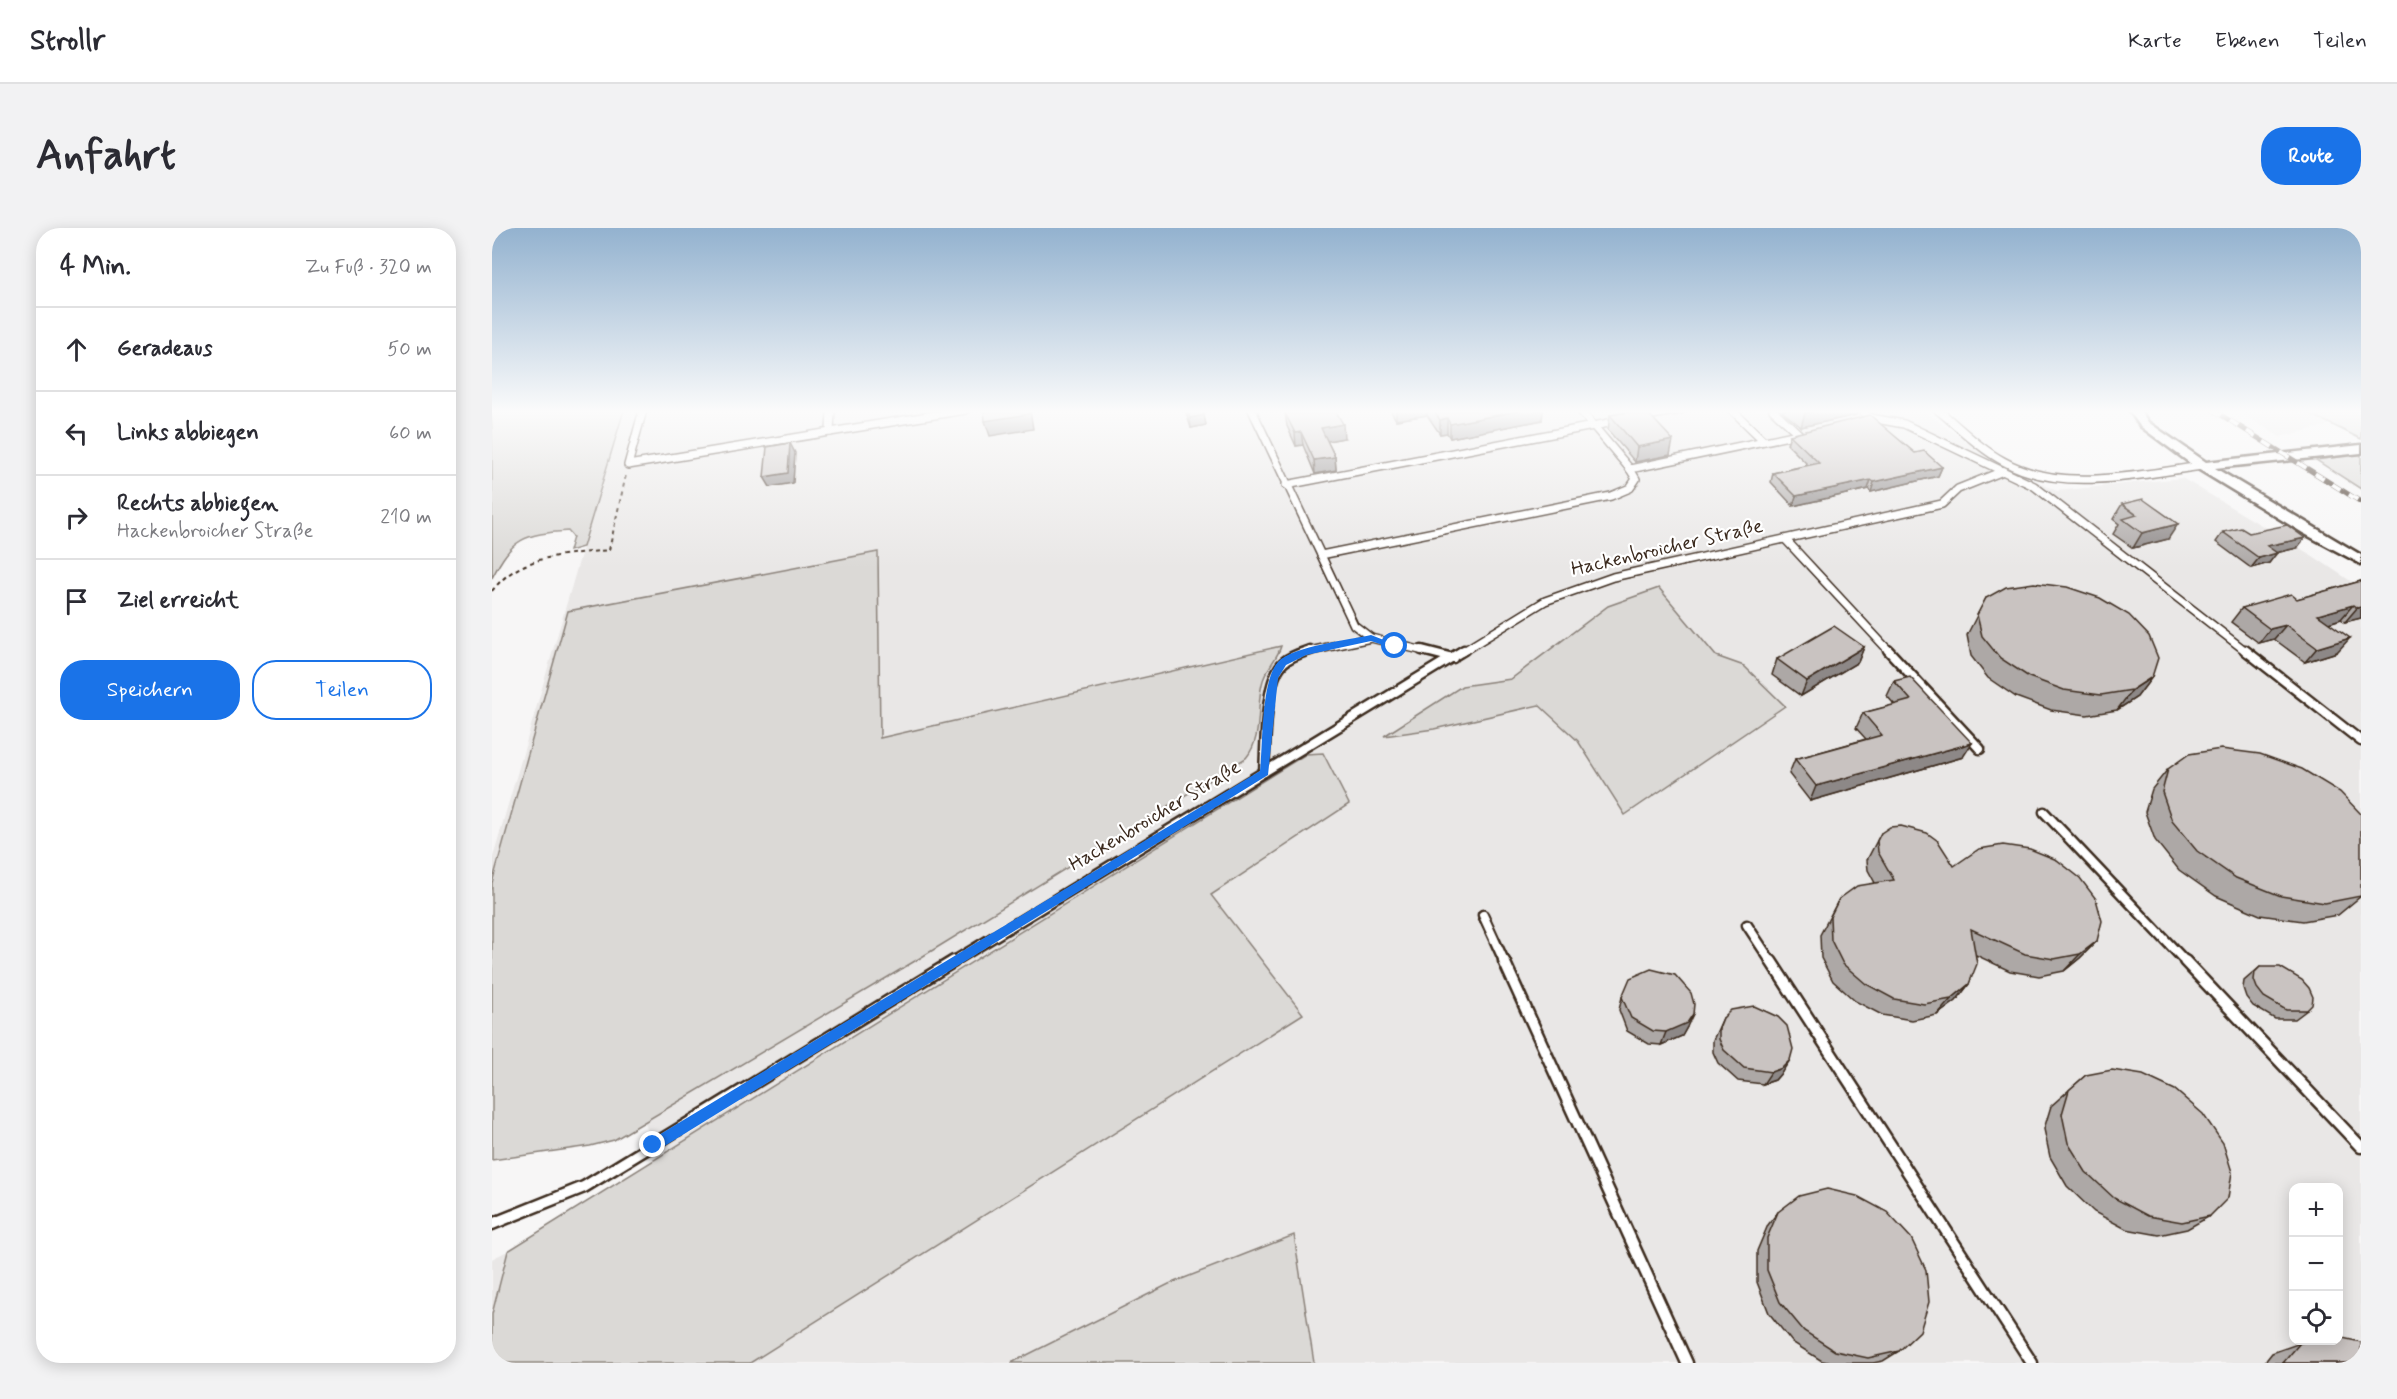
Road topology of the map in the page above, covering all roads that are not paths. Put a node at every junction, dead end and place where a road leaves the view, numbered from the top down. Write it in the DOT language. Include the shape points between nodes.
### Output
graph roads {
  1 [pos="1276,463"];
  2 [pos="1404,463"];
  3 [pos="1625,463"];
  4 [pos="1659,463"];
  5 [pos="1985,463"];
  6 [pos="2010,463"];
  7 [pos="2198,463"];
  8 [pos="2230,463"];
  9 [pos="2202,466"];
  10 [pos="1630,469"];
  11 [pos="2002,471"];
  12 [pos="1286,486"];
  13 [pos="1786,540"];
  14 [pos="1321,555"];
  15 [pos="2361,560"];
  16 [pos="1371,638"];
  17 [pos="1453,658"];
  18 [pos="2361,741"];
  19 [pos="1980,749"];
  20 [pos="1264,772"];
  21 [pos="2043,812"];
  22 [pos="1484,915"];
  23 [pos="1748,925"];
  24 [pos="2361,1147"];
  25 [pos="492,1224"];
  26 [pos="1687,1363"];
  27 [pos="2032,1363"];
  1 -- 12 [label="lane"];
  2 -- 12 [label="lane"];
  3 -- 10 [label="lane"];
  4 -- 10 [label="lane"];
  5 -- 11 [label="lane"];
  6 -- 9 [label="lane" via="2047,476 2073,479"];
  7 -- 9 [label="street"];
  8 -- 9 [label="street"];
  9 -- 15 [label="street" via="2303,530"];
  10 -- 14 [label="lane" via="1636,479 1630,488 1611,496"];
  11 -- 13 [label="lane, Hackenbroicher Straße" via="1958,489 1942,504"];
  11 -- 18 [label="lane" via="2034,486"];
  12 -- 14 [label="lane"];
  13 -- 17 [label="lane, Hackenbroicher Straße" via="1573,589 1518,615"];
  13 -- 19 [label="lane"];
  14 -- 16 [label="lane" via="1354,625"];
  16 -- 17 [label="lane"];
  16 -- 20 [label="lane" via="1304,653 1282,663 1274,678"];
  17 -- 20 [label="lane, Hackenbroicher Straße"];
  20 -- 25 [label="lane, Hackenbroicher Straße" via="584,1187"];
  21 -- 24 [label="lane"];
  22 -- 26 [label="lane"];
  23 -- 27 [label="lane"];
}
